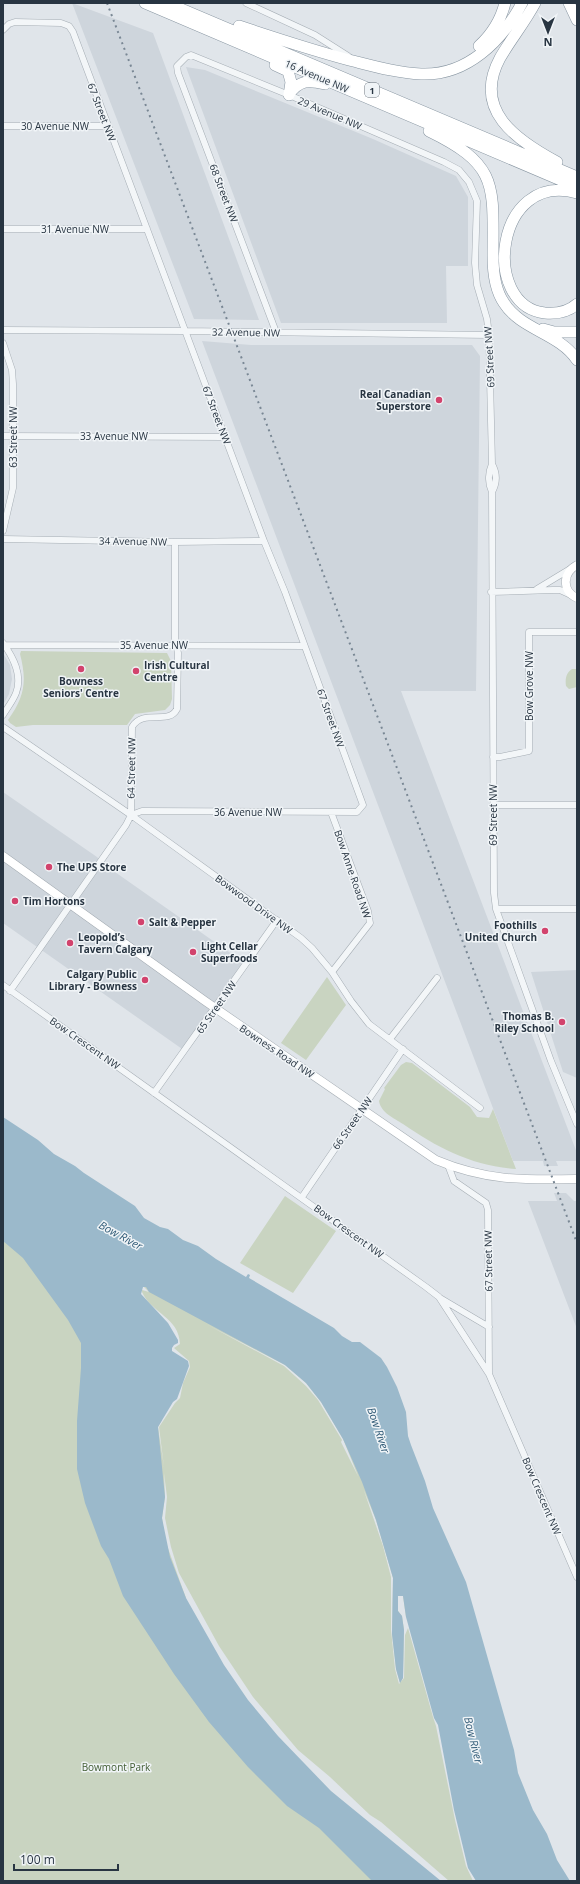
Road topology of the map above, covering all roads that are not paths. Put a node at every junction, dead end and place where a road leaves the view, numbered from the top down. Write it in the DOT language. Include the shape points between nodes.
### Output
graph roads {
  1 [pos="145,3"];
  2 [pos="167,3"];
  3 [pos="172,3"];
  4 [pos="246,3"];
  5 [pos="505,3"];
  6 [pos="522,3"];
  7 [pos="535,3"];
  8 [pos="568,3"];
  9 [pos="180,18"];
  10 [pos="577,20"];
  11 [pos="3,30"];
  12 [pos="186,57"];
  13 [pos="357,62"];
  14 [pos="423,74"];
  15 [pos="346,89"];
  16 [pos="358,94"];
  17 [pos="289,95"];
  18 [pos="3,126"];
  19 [pos="108,126"];
  20 [pos="577,172"];
  21 [pos="577,177"];
  22 [pos="469,182"];
  23 [pos="577,187"];
  24 [pos="577,193"];
  25 [pos="3,229"];
  26 [pos="147,229"];
  27 [pos="577,304"];
  28 [pos="520,320"];
  29 [pos="3,330"];
  30 [pos="185,330"];
  31 [pos="276,332"];
  32 [pos="577,332"];
  33 [pos="489,336"];
  34 [pos="3,343"];
  35 [pos="577,360"];
  36 [pos="3,436"];
  37 [pos="13,436"];
  38 [pos="225,437"];
  39 [pos="3,531"];
  40 [pos="3,539"];
  41 [pos="264,541"];
  42 [pos="175,542"];
  43 [pos="575,565"];
  44 [pos="536,590"];
  45 [pos="491,592"];
  46 [pos="576,597"];
  47 [pos="577,632"];
  48 [pos="3,644"];
  49 [pos="176,645"];
  50 [pos="304,646"];
  51 [pos="3,715"];
  52 [pos="3,727"];
  53 [pos="493,757"];
  54 [pos="363,805"];
  55 [pos="493,805"];
  56 [pos="577,805"];
  57 [pos="331,812"];
  58 [pos="130,815"];
  59 [pos="3,856"];
  60 [pos="70,904"];
  61 [pos="496,909"];
  62 [pos="577,909"];
  63 [pos="277,920"];
  64 [pos="332,972"];
  65 [pos="437,978"];
  66 [pos="3,985"];
  67 [pos="10,990"];
  68 [pos="215,1008"];
  69 [pos="390,1039"];
  70 [pos="403,1049"];
  71 [pos="154,1093"];
  72 [pos="480,1108"];
  73 [pos="362,1109"];
  74 [pos="577,1124"];
  75 [pos="448,1165"];
  76 [pos="577,1179"];
  77 [pos="302,1197"];
  78 [pos="439,1298"];
  79 [pos="489,1327"];
  80 [pos="489,1374"];
  81 [pos="577,1577"];
  1 -- 9 [label="highway, 16 Avenue NW / 1"];
  2 -- 21 [label="highway, 16 Avenue NW / 1"];
  3 -- 13 [label="highway" via="280,40"];
  4 -- 13 [label="street" via="315,35"];
  5 -- 14 [label="highway" via="496,25 486,40 468,56"];
  6 -- 14 [label="highway" via="504,30 475,58 448,71"];
  7 -- 20 [label="highway" via="496,66 492,85 493,102 501,120 514,134 539,152"];
  8 -- 10 [label="highway"];
  9 -- 15 [label="highway, 16 Avenue NW / 1"];
  9 -- 17 [label="highway" via="207,36 286,70 291,82"];
  11 -- 19 [label="street, 67 Street NW" via="15,22 61,23 69,26"];
  12 -- 17 [label="street, 29 Avenue NW" via="197,56"];
  12 -- 31 [label="street, 68 Street NW" via="177,66 178,72"];
  13 -- 14 [label="highway"];
  15 -- 16 [label="highway, 16 Avenue NW / 1"];
  15 -- 17 [label="highway" via="310,82 299,84"];
  16 -- 23 [label="highway, 16 Avenue NW / 1"];
  16 -- 28 [label="highway" via="454,144 479,164 490,189 496,281 503,302"];
  17 -- 22 [label="street, 29 Avenue NW" via="444,162 459,170"];
  18 -- 19 [label="street, 30 Avenue NW"];
  19 -- 26 [label="street, 67 Street NW"];
  22 -- 33 [label="street, 69 Street NW" via="477,201 475,263 477,285"];
  24 -- 27 [label="highway" via="548,192 535,196 526,203 512,223 507,238 506,258 511,288 515,296 527,307 539,313 557,313"];
  25 -- 26 [label="street, 31 Avenue NW"];
  26 -- 30 [label="street, 67 Street NW"];
  28 -- 32 [label="highway" via="554,332"];
  28 -- 35 [label="highway" via="561,344"];
  29 -- 30 [label="street, 32 Avenue NW"];
  30 -- 31 [label="street, 32 Avenue NW"];
  30 -- 38 [label="street, 67 Street NW"];
  31 -- 33 [label="street, 32 Avenue NW"];
  33 -- 45 [label="street, 69 Street NW"];
  34 -- 37 [label="street, 63 Street NW" via="12,370"];
  36 -- 37 [label="street, 33 Avenue NW"];
  37 -- 38 [label="street, 33 Avenue NW"];
  37 -- 39 [label="street, 63 Street NW" via="13,488"];
  38 -- 41 [label="street, 67 Street NW"];
  40 -- 42 [label="street, 34 Avenue NW"];
  41 -- 42 [label="street, 34 Avenue NW"];
  41 -- 50 [label="street, 67 Street NW"];
  42 -- 49 [label="street, 64 Street NW"];
  43 -- 44 [label="street"];
  43 -- 46 [label="street" via="567,573 565,584"];
  44 -- 45 [label="street"];
  44 -- 46 [label="street" via="560,590"];
  45 -- 53 [label="street, 69 Street NW"];
  47 -- 53 [label="street, Bow Grove NW" via="529,632 529,751"];
  48 -- 49 [label="street, 35 Avenue NW"];
  48 -- 51 [label="street" via="13,656 18,683 16,693"];
  49 -- 50 [label="street, 35 Avenue NW"];
  49 -- 58 [label="street, 64 Street NW" via="176,711 168,717 143,718 132,727"];
  50 -- 54 [label="street, 67 Street NW"];
  52 -- 58 [label="street, Bowwood Drive NW"];
  53 -- 55 [label="street, 69 Street NW"];
  54 -- 57 [label="street, 36 Avenue NW" via="357,812"];
  55 -- 56 [label="street"];
  55 -- 61 [label="street, 69 Street NW"];
  57 -- 58 [label="street, 36 Avenue NW" via="142,811"];
  57 -- 64 [label="street, Bow Anne Road NW" via="370,922"];
  58 -- 60 [label="street, 64 Street NW" via="126,825"];
  58 -- 63 [label="street, Bowwood Drive NW"];
  59 -- 60 [label="street, Bowness Road NW"];
  60 -- 67 [label="street, 64 Street NW"];
  60 -- 68 [label="street, Bowness Road NW"];
  61 -- 62 [label="street"];
  61 -- 74 [label="street, 69 Street NW" via="551,1062"];
  63 -- 64 [label="street, Bowwood Drive NW" via="312,948"];
  63 -- 68 [label="street, 65 Street NW"];
  64 -- 69 [label="street, Bowwood Drive NW" via="369,1024"];
  65 -- 69 [label="street"];
  66 -- 67 [label="street, Bow Crescent NW"];
  67 -- 71 [label="street, Bow Crescent NW"];
  68 -- 71 [label="street, 65 Street NW"];
  68 -- 73 [label="street, Bowness Road NW"];
  69 -- 70 [label="street, Bowwood Drive NW"];
  70 -- 72 [label="street, Bowwood Drive NW"];
  70 -- 73 [label="street, 66 Street NW"];
  71 -- 77 [label="street, Bow Crescent NW"];
  73 -- 75 [label="street, Bowness Road NW" via="436,1160"];
  73 -- 77 [label="street, 66 Street NW"];
  75 -- 76 [label="street, Bowness Road NW" via="504,1179"];
  75 -- 79 [label="street, 67 Street NW" via="454,1181 486,1203 488,1210"];
  77 -- 78 [label="street, Bow Crescent NW"];
  78 -- 79 [label="street"];
  78 -- 80 [label="street, Bow Crescent NW"];
  79 -- 80 [label="street, 67 Street NW"];
  80 -- 81 [label="street, Bow Crescent NW"];
}
